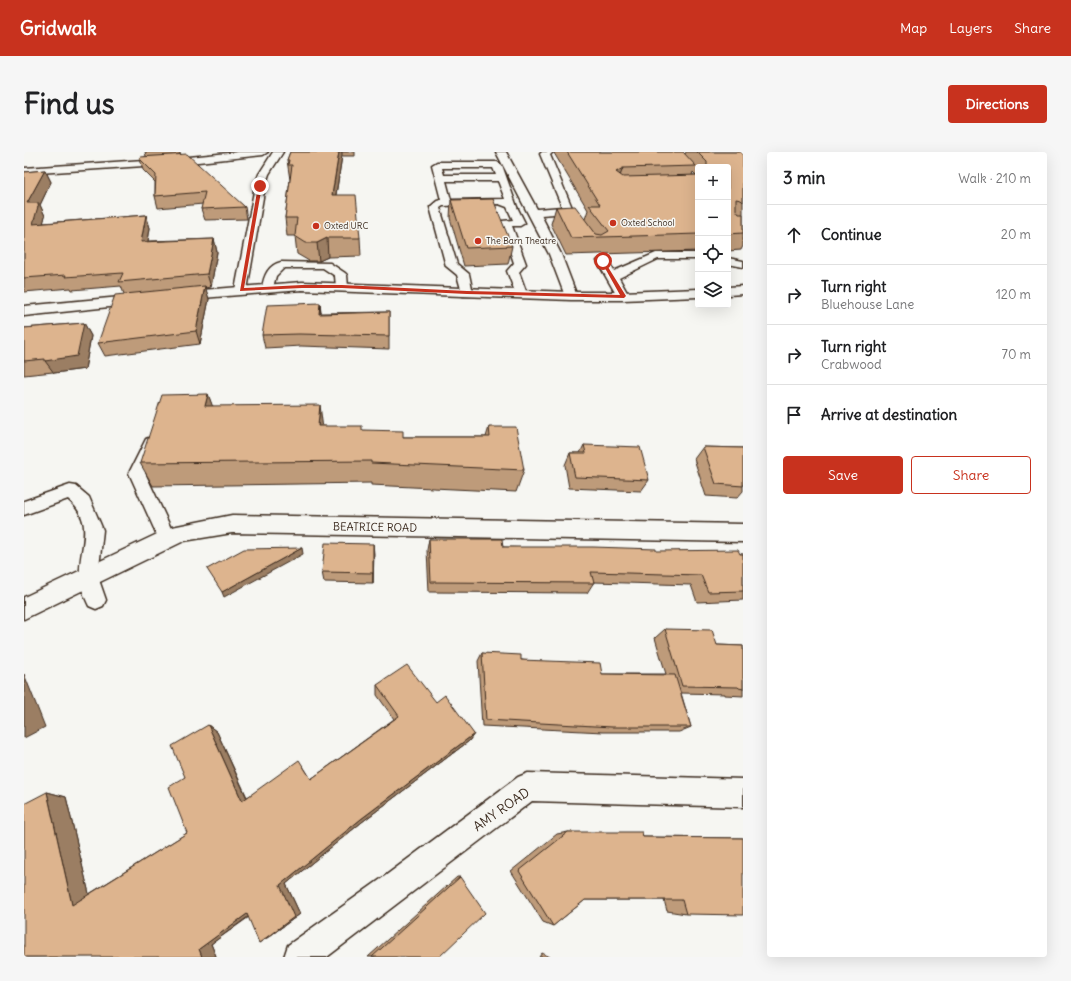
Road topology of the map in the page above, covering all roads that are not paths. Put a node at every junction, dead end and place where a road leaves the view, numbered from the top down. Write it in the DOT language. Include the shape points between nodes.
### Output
graph roads {
  1 [pos="263,152"];
  2 [pos="278,152"];
  3 [pos="501,152"];
  4 [pos="548,152"];
  5 [pos="24,171"];
  6 [pos="447,202"];
  7 [pos="513,206"];
  8 [pos="568,210"];
  9 [pos="534,212"];
  10 [pos="575,221"];
  11 [pos="695,256"];
  12 [pos="603,261"];
  13 [pos="731,262"];
  14 [pos="743,264"];
  15 [pos="613,276"];
  16 [pos="342,287"];
  17 [pos="268,288"];
  18 [pos="241,290"];
  19 [pos="743,290"];
  20 [pos="731,291"];
  21 [pos="467,293"];
  22 [pos="695,293"];
  23 [pos="521,294"];
  24 [pos="571,296"];
  25 [pos="624,296"];
  26 [pos="24,311"];
  27 [pos="154,436"];
  28 [pos="24,508"];
  29 [pos="743,533"];
  30 [pos="167,539"];
  31 [pos="89,577"];
  32 [pos="96,600"];
  33 [pos="24,608"];
  34 [pos="743,792"];
  35 [pos="300,957"];
  1 -- 5 [label="lane" via="189,160"];
  2 -- 18 [label="lane" via="264,174 260,186"];
  3 -- 9 [label="lane"];
  4 -- 8 [label="lane" via="545,154"];
  6 -- 7 [label="lane" via="499,201"];
  6 -- 7 [label="lane" via="440,178 502,178"];
  6 -- 21 [label="lane" via="435,207 452,266 464,274"];
  7 -- 23 [label="lane" via="520,223 506,223 520,264 513,271"];
  8 -- 9 [label="lane"];
  8 -- 10 [label="lane"];
  9 -- 24 [label="lane" via="555,254"];
  11 -- 15 [label="lane" via="656,256"];
  12 -- 15 [label="lane"];
  13 -- 14 [label="lane"];
  15 -- 25 [label="lane"];
  16 -- 17 [label="street"];
  16 -- 17 [label="lane" via="341,274 326,265 281,265 270,276"];
  16 -- 21 [label="street"];
  17 -- 18 [label="street"];
  18 -- 26 [label="street"];
  19 -- 20 [label="street"];
  21 -- 23 [label="street"];
  22 -- 25 [label="street"];
  23 -- 24 [label="street"];
  24 -- 25 [label="street"];
  27 -- 30 [label="lane" via="137,474"];
  28 -- 31 [label="lane" via="70,491 83,502 94,530"];
  29 -- 30 [label="street, BEATRICE ROAD" via="232,524 180,533"];
  30 -- 31 [label="street, BEATRICE ROAD"];
  31 -- 32 [label="lane"];
  31 -- 33 [label="street, BEATRICE ROAD"];
  34 -- 35 [label="street, AMY ROAD" via="528,787"];
}
